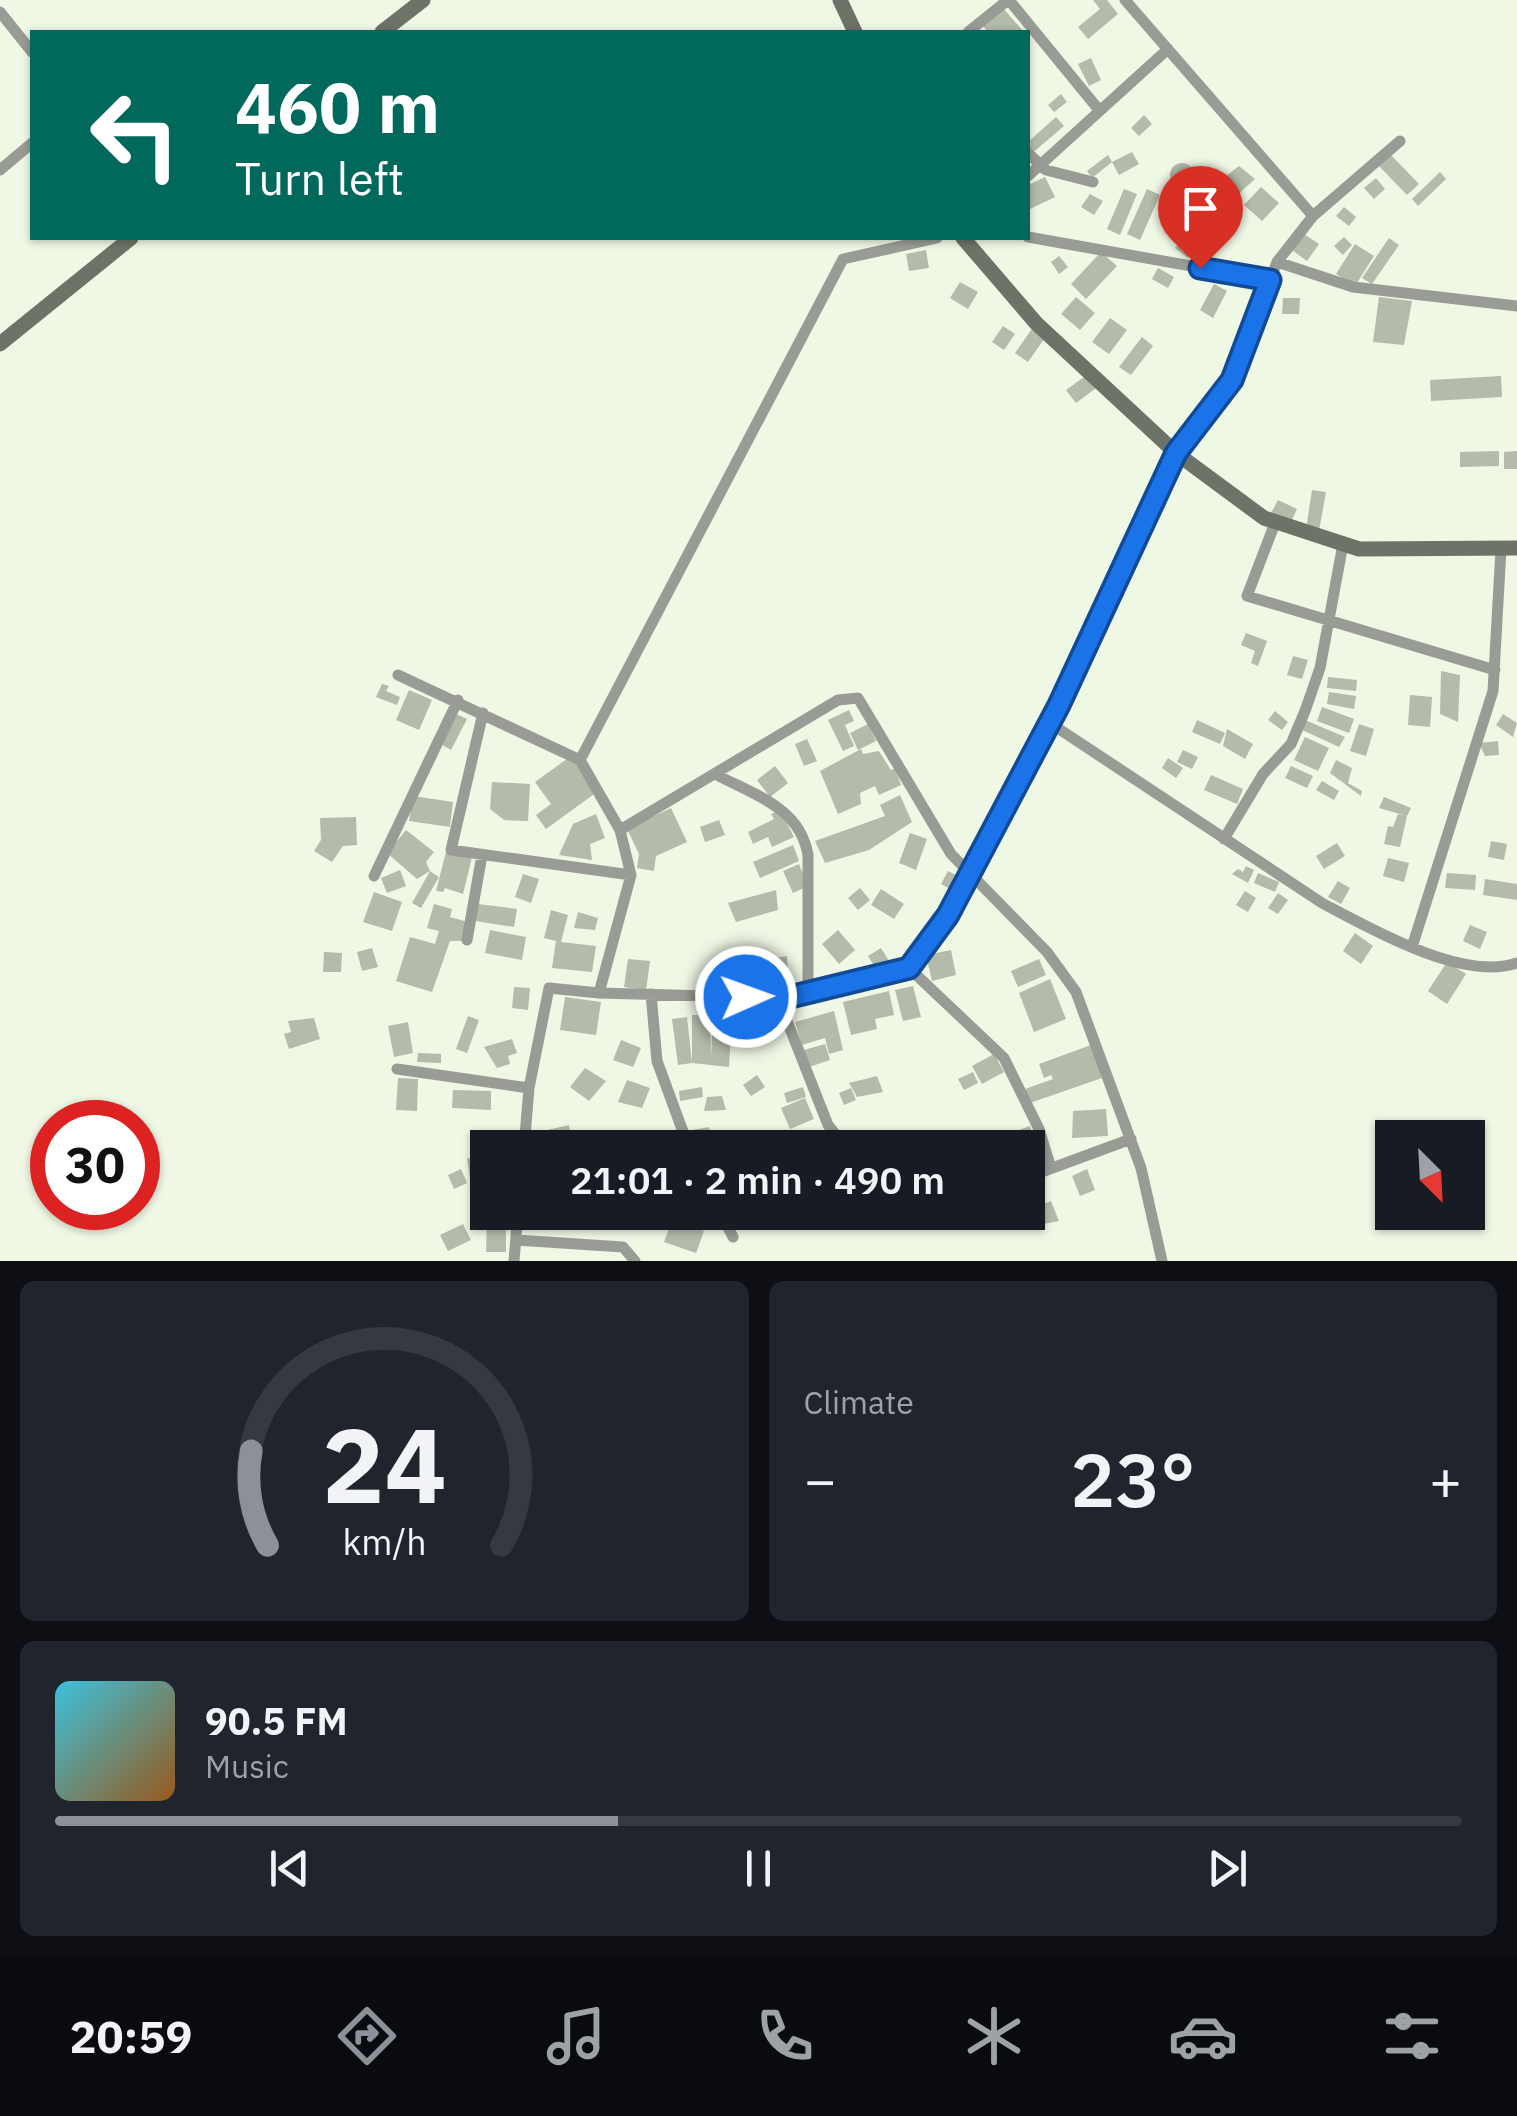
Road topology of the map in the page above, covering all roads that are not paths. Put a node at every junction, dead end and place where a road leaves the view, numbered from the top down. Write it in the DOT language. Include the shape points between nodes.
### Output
graph roads {
  1 [pos="423,0"];
  2 [pos="840,0"];
  3 [pos="1008,0"];
  4 [pos="1125,0"];
  5 [pos="0,12"];
  6 [pos="5,29"];
  7 [pos="385,30"];
  8 [pos="854,30"];
  9 [pos="970,30"];
  10 [pos="1168,49"];
  11 [pos="30,50"];
  12 [pos="1099,110"];
  13 [pos="1400,141"];
  14 [pos="30,145"];
  15 [pos="1030,156"];
  16 [pos="1038,166"];
  17 [pos="0,170"];
  18 [pos="1030,174"];
  19 [pos="1093,182"];
  20 [pos="1313,216"];
  21 [pos="1030,237"];
  22 [pos="129,240"];
  23 [pos="929,240"];
  24 [pos="965,240"];
  25 [pos="1277,262"];
  26 [pos="1270,280"];
  27 [pos="1517,306"];
  28 [pos="0,344"];
  29 [pos="1176,453"];
  30 [pos="1275,522"];
  31 [pos="1344,544"];
  32 [pos="1509,548"];
  33 [pos="1329,620"];
  34 [pos="1496,670"];
  35 [pos="398,676"];
  36 [pos="458,700"];
  37 [pos="483,713"];
  38 [pos="1050,722"];
  39 [pos="580,760"];
  40 [pos="715,774"];
  41 [pos="620,830"];
  42 [pos="1224,839"];
  43 [pos="482,855"];
  44 [pos="969,873"];
  45 [pos="374,876"];
  46 [pos="631,876"];
  47 [pos="468,940"];
  48 [pos="1412,947"];
  49 [pos="1517,963"];
  50 [pos="909,968"];
  51 [pos="600,993"];
  52 [pos="808,993"];
  53 [pos="651,994"];
  54 [pos="778,998"];
  55 [pos="396,1070"];
  56 [pos="529,1088"];
  57 [pos="526,1130"];
  58 [pos="682,1130"];
  59 [pos="832,1130"];
  60 [pos="1131,1139"];
  61 [pos="1051,1168"];
  62 [pos="1045,1170"];
  63 [pos="517,1230"];
  64 [pos="729,1230"];
  65 [pos="733,1238"];
  66 [pos="516,1240"];
  67 [pos="514,1261"];
  68 [pos="635,1261"];
  69 [pos="1162,1261"];
  1 -- 7 [label="street"];
  2 -- 8 [label="street"];
  3 -- 9 [label="street"];
  3 -- 12 [label="street"];
  4 -- 10 [label="street"];
  5 -- 6 [label="street"];
  6 -- 11 [label="street"];
  10 -- 12 [label="street"];
  10 -- 20 [label="street"];
  12 -- 16 [label="street"];
  13 -- 20 [label="street"];
  14 -- 17 [label="street"];
  15 -- 16 [label="street"];
  16 -- 18 [label="street"];
  16 -- 19 [label="street"];
  20 -- 25 [label="street"];
  21 -- 26 [label="street"];
  22 -- 28 [label="street"];
  23 -- 39 [label="street" via="843,259"];
  24 -- 29 [label="street" via="1021,309"];
  25 -- 26 [label="street"];
  25 -- 27 [label="street" via="1353,287"];
  26 -- 29 [label="street" via="1232,380"];
  29 -- 30 [label="street"];
  29 -- 38 [label="street"];
  30 -- 31 [label="street"];
  30 -- 33 [label="street" via="1247,596"];
  31 -- 32 [label="street"];
  31 -- 33 [label="street"];
  32 -- 34 [label="street"];
  33 -- 34 [label="street"];
  33 -- 42 [label="street" via="1320,668 1290,744 1263,774"];
  34 -- 48 [label="street"];
  35 -- 36 [label="street"];
  36 -- 37 [label="street"];
  36 -- 45 [label="street"];
  37 -- 39 [label="street"];
  37 -- 43 [label="street" via="449,846"];
  38 -- 42 [label="street"];
  38 -- 44 [label="street"];
  39 -- 41 [label="street"];
  40 -- 41 [label="street"];
  40 -- 44 [label="street" via="838,700 858,698"];
  40 -- 52 [label="street" via="790,815 803,835"];
  41 -- 46 [label="street"];
  42 -- 48 [label="street" via="1322,903"];
  43 -- 46 [label="street"];
  43 -- 47 [label="street"];
  44 -- 50 [label="street"];
  44 -- 60 [label="street" via="1047,952 1076,992"];
  46 -- 51 [label="street"];
  48 -- 49 [label="street" via="1500,969"];
  50 -- 52 [label="street"];
  50 -- 61 [label="street" via="1004,1058"];
  51 -- 53 [label="street"];
  51 -- 56 [label="street" via="549,988"];
  52 -- 54 [label="street"];
  53 -- 54 [label="street"];
  53 -- 58 [label="street" via="657,1062"];
  54 -- 59 [label="street"];
  55 -- 56 [label="street"];
  56 -- 57 [label="street"];
  60 -- 61 [label="street"];
  60 -- 69 [label="street"];
  61 -- 62 [label="street"];
  63 -- 66 [label="street"];
  64 -- 65 [label="street"];
  66 -- 67 [label="street"];
  66 -- 68 [label="street" via="623,1248"];
}
